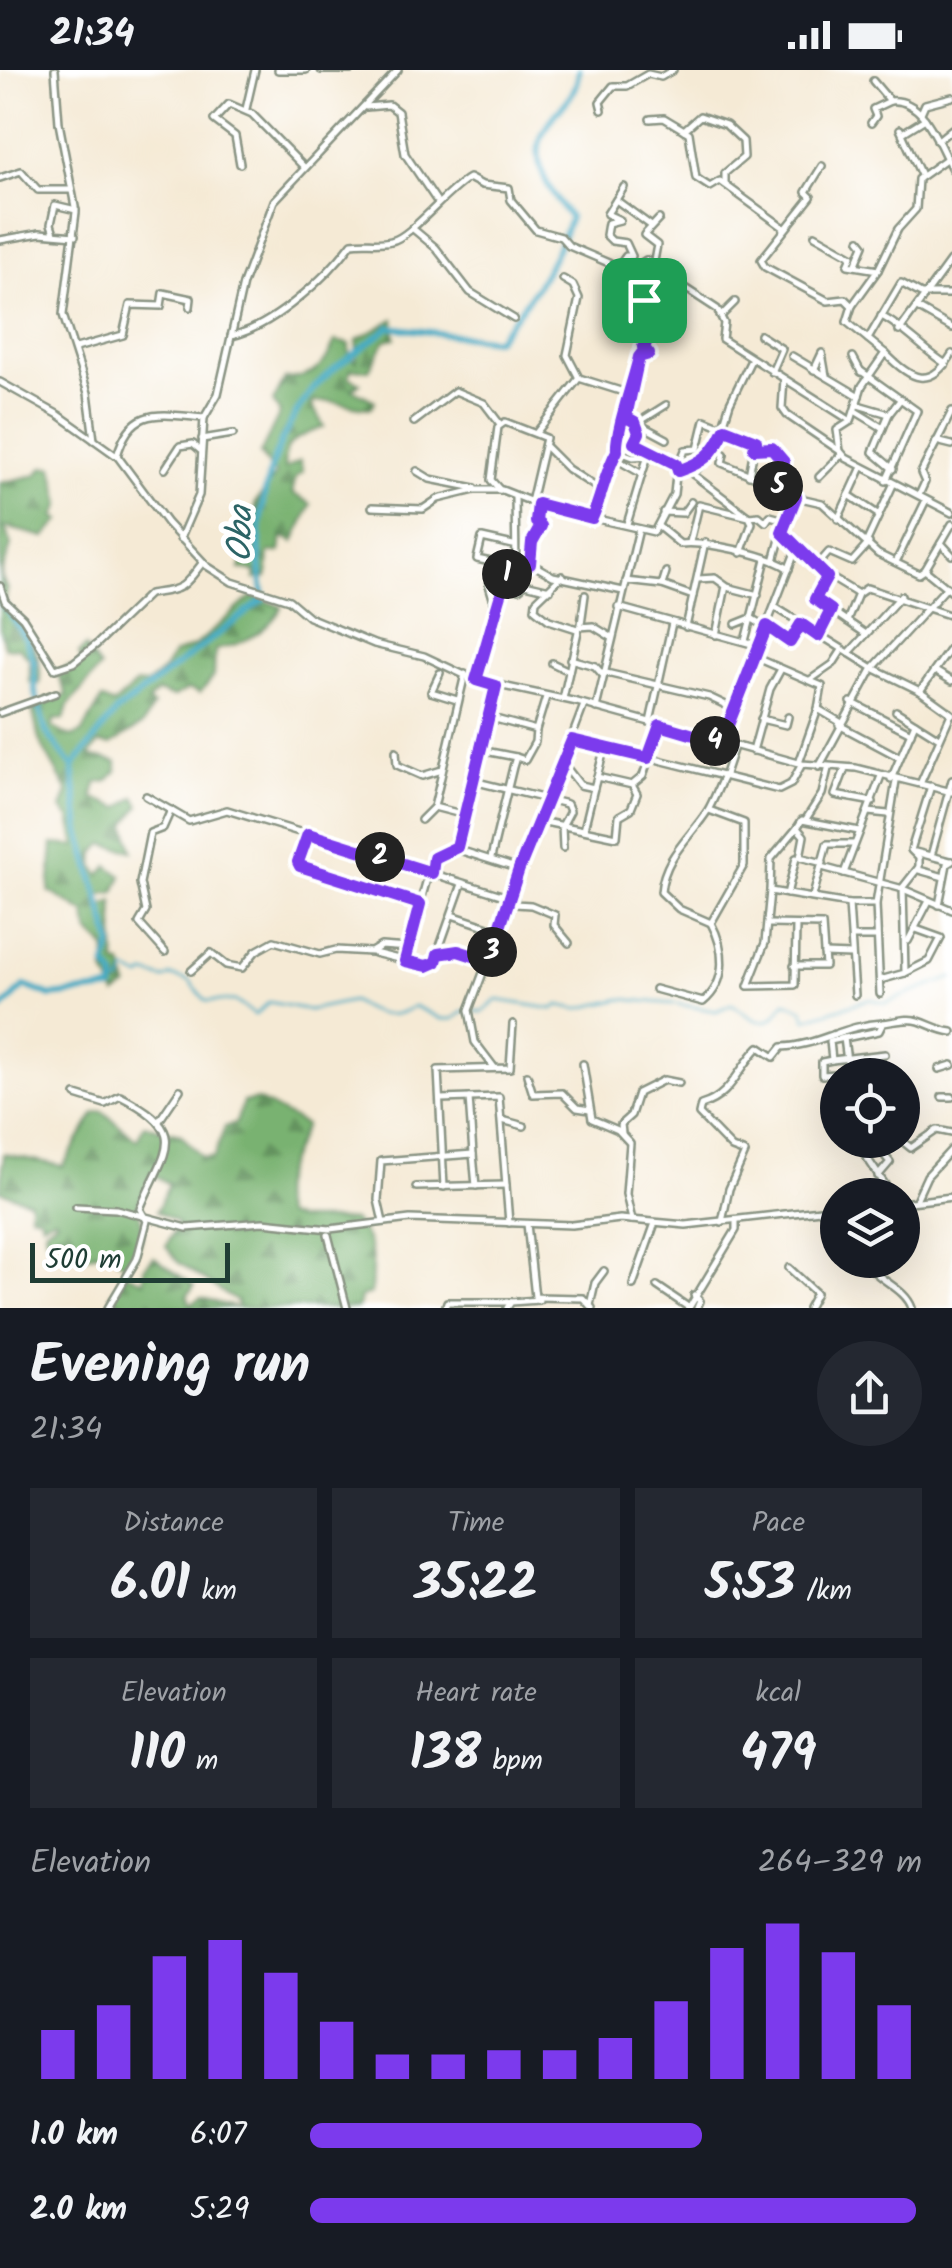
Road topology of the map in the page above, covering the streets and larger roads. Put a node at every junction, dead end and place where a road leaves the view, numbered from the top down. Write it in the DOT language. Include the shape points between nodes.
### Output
graph roads {
  1 [pos="56,70"];
  2 [pos="255,70"];
  3 [pos="278,70"];
  4 [pos="306,70"];
  5 [pos="321,70"];
  6 [pos="351,70"];
  7 [pos="398,70"];
  8 [pos="673,70"];
  9 [pos="872,80"];
  10 [pos="952,96"];
  11 [pos="890,102"];
  12 [pos="364,108"];
  13 [pos="246,109"];
  14 [pos="602,110"];
  15 [pos="923,116"];
  16 [pos="650,119"];
  17 [pos="871,123"];
  18 [pos="952,129"];
  19 [pos="684,130"];
  20 [pos="937,141"];
  21 [pos="946,159"];
  22 [pos="240,164"];
  23 [pos="303,166"];
  24 [pos="822,166"];
  25 [pos="952,169"];
  26 [pos="922,176"];
  27 [pos="0,178"];
  28 [pos="624,187"];
  29 [pos="725,187"];
  30 [pos="72,191"];
  31 [pos="615,199"];
  32 [pos="437,200"];
  33 [pos="76,210"];
  34 [pos="659,219"];
  35 [pos="650,226"];
  36 [pos="783,227"];
  37 [pos="412,228"];
  38 [pos="54,233"];
  39 [pos="815,235"];
  40 [pos="74,236"];
  41 [pos="0,240"];
  42 [pos="860,240"];
  43 [pos="625,258"];
  44 [pos="950,261"];
  45 [pos="856,264"];
  46 [pos="637,266"];
  47 [pos="659,267"];
  48 [pos="878,270"];
  49 [pos="640,274"];
  50 [pos="563,278"];
  51 [pos="659,284"];
  52 [pos="925,294"];
  53 [pos="952,294"];
  54 [pos="644,300"];
  55 [pos="735,302"];
  56 [pos="852,306"];
  57 [pos="190,307"];
  58 [pos="916,308"];
  59 [pos="721,316"];
  60 [pos="881,316"];
  61 [pos="514,319"];
  62 [pos="952,328"];
  63 [pos="899,332"];
  64 [pos="231,336"];
  65 [pos="760,336"];
  66 [pos="649,338"];
  67 [pos="868,339"];
  68 [pos="76,348"];
  69 [pos="886,353"];
  70 [pos="952,354"];
  71 [pos="792,356"];
  72 [pos="853,358"];
  73 [pos="753,360"];
  74 [pos="946,364"];
  75 [pos="814,370"];
  76 [pos="861,371"];
  77 [pos="772,372"];
  78 [pos="868,376"];
  79 [pos="579,378"];
  80 [pos="827,378"];
  81 [pos="784,379"];
  82 [pos="0,382"];
  83 [pos="862,386"];
  84 [pos="630,394"];
  85 [pos="859,396"];
  86 [pos="900,400"];
  87 [pos="666,405"];
  88 [pos="857,408"];
  89 [pos="952,411"];
  90 [pos="888,414"];
  91 [pos="626,417"];
  92 [pos="204,418"];
  93 [pos="851,421"];
  94 [pos="414,422"];
  95 [pos="635,422"];
  96 [pos="500,424"];
  97 [pos="882,428"];
  98 [pos="725,429"];
  99 [pos="536,433"];
  100 [pos="233,434"];
  101 [pos="620,434"];
  102 [pos="667,438"];
  103 [pos="202,439"];
  104 [pos="94,441"];
  105 [pos="756,441"];
  106 [pos="952,445"];
  107 [pos="545,446"];
  108 [pos="716,448"];
  109 [pos="200,450"];
  110 [pos="841,452"];
  111 [pos="931,452"];
  112 [pos="615,454"];
  113 [pos="117,456"];
  114 [pos="780,459"];
  115 [pos="700,465"];
  116 [pos="862,467"];
  117 [pos="895,468"];
  118 [pos="165,469"];
  119 [pos="680,469"];
  120 [pos="417,472"];
  121 [pos="642,474"];
  122 [pos="693,474"];
  123 [pos="749,475"];
  124 [pos="819,477"];
  125 [pos="760,479"];
  126 [pos="890,482"];
  127 [pos="776,485"];
  128 [pos="478,490"];
  129 [pos="502,490"];
  130 [pos="602,491"];
  131 [pos="849,495"];
  132 [pos="919,495"];
  133 [pos="515,497"];
  134 [pos="796,497"];
  135 [pos="926,500"];
  136 [pos="690,502"];
  137 [pos="534,503"];
  138 [pos="372,507"];
  139 [pos="664,512"];
  140 [pos="952,513"];
  141 [pos="880,515"];
  142 [pos="749,517"];
  143 [pos="592,518"];
  144 [pos="785,520"];
  145 [pos="838,521"];
  146 [pos="952,524"];
  147 [pos="627,526"];
  148 [pos="659,528"];
  149 [pos="639,530"];
  150 [pos="782,532"];
  151 [pos="180,539"];
  152 [pos="690,542"];
  153 [pos="705,542"];
  154 [pos="868,542"];
  155 [pos="941,543"];
  156 [pos="513,544"];
  157 [pos="797,550"];
  158 [pos="741,553"];
  159 [pos="952,554"];
  160 [pos="766,559"];
  161 [pos="774,561"];
  162 [pos="202,562"];
  163 [pos="896,562"];
  164 [pos="496,564"];
  165 [pos="513,564"];
  166 [pos="530,564"];
  167 [pos="815,568"];
  168 [pos="789,570"];
  169 [pos="924,570"];
  170 [pos="666,572"];
  171 [pos="562,576"];
  172 [pos="827,577"];
  173 [pos="698,578"];
  174 [pos="626,581"];
  175 [pos="489,585"];
  176 [pos="662,585"];
  177 [pos="0,586"];
  178 [pos="505,587"];
  179 [pos="726,587"];
  180 [pos="550,590"];
  181 [pos="950,590"];
  182 [pos="623,591"];
  183 [pos="585,594"];
  184 [pos="858,594"];
  185 [pos="758,595"];
  186 [pos="692,596"];
  187 [pos="901,596"];
  188 [pos="930,606"];
  189 [pos="775,607"];
  190 [pos="496,608"];
  191 [pos="618,608"];
  192 [pos="831,610"];
  193 [pos="952,616"];
  194 [pos="752,618"];
  195 [pos="847,621"];
  196 [pos="672,624"];
  197 [pos="736,624"];
  198 [pos="801,624"];
  199 [pos="580,626"];
  200 [pos="767,626"];
  201 [pos="686,627"];
  202 [pos="866,634"];
  203 [pos="716,635"];
  204 [pos="611,636"];
  205 [pos="818,636"];
  206 [pos="745,641"];
  207 [pos="759,646"];
  208 [pos="952,647"];
  209 [pos="842,650"];
  210 [pos="850,653"];
  211 [pos="755,657"];
  212 [pos="570,659"];
  213 [pos="552,663"];
  214 [pos="782,668"];
  215 [pos="873,668"];
  216 [pos="569,671"];
  217 [pos="935,671"];
  218 [pos="440,673"];
  219 [pos="602,673"];
  220 [pos="465,674"];
  221 [pos="476,680"];
  222 [pos="810,680"];
  223 [pos="952,680"];
  224 [pos="496,686"];
  225 [pos="658,687"];
  226 [pos="920,691"];
  227 [pos="56,693"];
  228 [pos="546,697"];
  229 [pos="460,698"];
  230 [pos="563,699"];
  231 [pos="851,702"];
  232 [pos="584,705"];
  233 [pos="596,708"];
  234 [pos="732,708"];
  235 [pos="818,709"];
  236 [pos="896,711"];
  237 [pos="0,713"];
  238 [pos="952,714"];
  239 [pos="488,717"];
  240 [pos="761,719"];
  241 [pos="650,722"];
  242 [pos="915,723"];
  243 [pos="839,724"];
  244 [pos="660,725"];
  245 [pos="536,730"];
  246 [pos="794,730"];
  247 [pos="911,733"];
  248 [pos="939,738"];
  249 [pos="572,740"];
  250 [pos="721,743"];
  251 [pos="604,746"];
  252 [pos="734,747"];
  253 [pos="480,750"];
  254 [pos="396,751"];
  255 [pos="753,751"];
  256 [pos="516,758"];
  257 [pos="648,758"];
  258 [pos="899,758"];
  259 [pos="659,760"];
  260 [pos="563,763"];
  261 [pos="801,764"];
  262 [pos="819,767"];
  263 [pos="846,768"];
  264 [pos="828,769"];
  265 [pos="442,770"];
  266 [pos="725,774"];
  267 [pos="881,776"];
  268 [pos="597,777"];
  269 [pos="894,780"];
  270 [pos="952,780"];
  271 [pos="473,781"];
  272 [pos="920,784"];
  273 [pos="633,785"];
  274 [pos="932,786"];
  275 [pos="594,788"];
  276 [pos="506,790"];
  277 [pos="950,792"];
  278 [pos="821,795"];
  279 [pos="146,796"];
  280 [pos="836,796"];
  281 [pos="549,798"];
  282 [pos="873,802"];
  283 [pos="434,807"];
  284 [pos="170,808"];
  285 [pos="708,810"];
  286 [pos="868,812"];
  287 [pos="888,814"];
  288 [pos="466,815"];
  289 [pos="806,819"];
  290 [pos="421,820"];
  291 [pos="540,822"];
  292 [pos="833,825"];
  293 [pos="562,826"];
  294 [pos="798,828"];
  295 [pos="584,830"];
  296 [pos="860,831"];
  297 [pos="308,834"];
  298 [pos="829,842"];
  299 [pos="854,844"];
  300 [pos="563,848"];
  301 [pos="456,849"];
  302 [pos="915,852"];
  303 [pos="931,856"];
  304 [pos="491,858"];
  305 [pos="796,858"];
  306 [pos="951,861"];
  307 [pos="822,865"];
  308 [pos="918,868"];
  309 [pos="519,869"];
  310 [pos="432,873"];
  311 [pos="844,873"];
  312 [pos="944,877"];
  313 [pos="878,882"];
  314 [pos="462,884"];
  315 [pos="903,889"];
  316 [pos="513,890"];
  317 [pos="770,890"];
  318 [pos="787,894"];
  319 [pos="813,896"];
  320 [pos="511,898"];
  321 [pos="929,900"];
  322 [pos="420,904"];
  323 [pos="849,904"];
  324 [pos="876,904"];
  325 [pos="939,905"];
  326 [pos="952,910"];
  327 [pos="452,915"];
  328 [pos="711,923"];
  329 [pos="769,924"];
  330 [pos="796,925"];
  331 [pos="916,929"];
  332 [pos="500,931"];
  333 [pos="852,936"];
  334 [pos="877,937"];
  335 [pos="908,941"];
  336 [pos="569,943"];
  337 [pos="442,944"];
  338 [pos="408,948"];
  339 [pos="458,951"];
  340 [pos="165,952"];
  341 [pos="371,952"];
  342 [pos="438,954"];
  343 [pos="824,954"];
  344 [pos="852,955"];
  345 [pos="405,961"];
  346 [pos="489,961"];
  347 [pos="794,966"];
  348 [pos="191,971"];
  349 [pos="905,973"];
  350 [pos="880,980"];
  351 [pos="655,989"];
  352 [pos="880,994"];
  353 [pos="854,995"];
  354 [pos="883,1022"];
  355 [pos="513,1024"];
  356 [pos="952,1032"];
  357 [pos="844,1038"];
  358 [pos="885,1054"];
  359 [pos="847,1056"];
  360 [pos="832,1058"];
  361 [pos="840,1058"];
  362 [pos="583,1064"];
  363 [pos="952,1065"];
  364 [pos="494,1066"];
  365 [pos="939,1069"];
  366 [pos="526,1075"];
  367 [pos="679,1083"];
  368 [pos="180,1090"];
  369 [pos="76,1095"];
  370 [pos="942,1097"];
  371 [pos="952,1097"];
  372 [pos="469,1098"];
  373 [pos="441,1099"];
  374 [pos="590,1110"];
  375 [pos="502,1120"];
  376 [pos="158,1121"];
  377 [pos="524,1126"];
  378 [pos="622,1133"];
  379 [pos="952,1133"];
  380 [pos="920,1142"];
  381 [pos="952,1149"];
  382 [pos="473,1154"];
  383 [pos="444,1155"];
  384 [pos="867,1158"];
  385 [pos="887,1158"];
  386 [pos="878,1177"];
  387 [pos="506,1185"];
  388 [pos="416,1186"];
  389 [pos="476,1186"];
  390 [pos="444,1187"];
  391 [pos="920,1190"];
  392 [pos="952,1197"];
  393 [pos="920,1200"];
  394 [pos="76,1207"];
  395 [pos="820,1210"];
  396 [pos="145,1217"];
  397 [pos="632,1220"];
  398 [pos="736,1220"];
  399 [pos="384,1222"];
  400 [pos="722,1222"];
  401 [pos="510,1223"];
  402 [pos="655,1223"];
  403 [pos="527,1224"];
  404 [pos="328,1235"];
  405 [pos="789,1268"];
  406 [pos="604,1271"];
  407 [pos="881,1278"];
  408 [pos="633,1285"];
  409 [pos="657,1286"];
  410 [pos="694,1294"];
  411 [pos="538,1300"];
  412 [pos="509,1305"];
  413 [pos="591,1307"];
  414 [pos="688,1307"];
  415 [pos="108,1308"];
  416 [pos="348,1308"];
  417 [pos="445,1308"];
  418 [pos="697,1308"];
  419 [pos="808,1308"];
  420 [pos="912,1308"];
  1 -- 30 [label="street"];
  2 -- 13 [label="street"];
  3 -- 4 [label="street"];
  5 -- 6 [label="street"];
  7 -- 12 [label="street"];
  8 -- 14 [label="street" via="613,86 600,102"];
  9 -- 11 [label="street"];
  10 -- 15 [label="street" via="925,104"];
  11 -- 15 [label="street" via="902,101"];
  11 -- 17 [label="street" via="875,108"];
  12 -- 23 [label="street"];
  12 -- 32 [label="street" via="389,105 398,112 405,154"];
  13 -- 22 [label="street" via="225,105 214,120 234,136"];
  13 -- 23 [label="street"];
  15 -- 20 [label="street"];
  15 -- 26 [label="street" via="903,128"];
  16 -- 19 [label="street" via="664,118"];
  18 -- 20 [label="street"];
  19 -- 29 [label="street" via="692,140 696,178"];
  19 -- 29 [label="street" via="703,116 742,141 744,157 724,173"];
  20 -- 21 [label="street"];
  21 -- 25 [label="street"];
  21 -- 26 [label="street"];
  23 -- 64 [label="street" via="274,201"];
  24 -- 36 [label="street" via="810,197"];
  26 -- 48 [label="street" via="916,209"];
  27 -- 30 [label="street" via="21,171 38,190"];
  28 -- 31 [label="street"];
  29 -- 36 [label="street"];
  30 -- 33 [label="street"];
  31 -- 35 [label="street"];
  31 -- 43 [label="street" via="607,214 620,220 608,223 606,235 626,243 632,256"];
  32 -- 37 [label="street"];
  32 -- 43 [label="street" via="469,178 509,188 538,232 618,267"];
  33 -- 38 [label="street" via="54,206"];
  33 -- 40 [label="street"];
  34 -- 35 [label="street"];
  35 -- 47 [label="street" via="644,235 657,245"];
  36 -- 56 [label="street" via="763,255 765,266 828,302 845,299"];
  37 -- 61 [label="street" via="470,292"];
  37 -- 64 [label="street" via="393,242 352,243 303,294 253,331"];
  38 -- 40 [label="street"];
  38 -- 41 [label="street"];
  39 -- 45 [label="street" via="852,256 848,265"];
  40 -- 68 [label="street" via="63,311"];
  42 -- 45 [label="street"];
  43 -- 46 [label="street"];
  44 -- 52 [label="street"];
  45 -- 48 [label="street"];
  46 -- 47 [label="street"];
  46 -- 49 [label="street"];
  47 -- 59 [label="street"];
  48 -- 56 [label="street"];
  49 -- 51 [label="street"];
  49 -- 54 [label="street" via="636,290"];
  50 -- 79 [label="street" via="579,298 568,355"];
  52 -- 53 [label="street"];
  52 -- 58 [label="street"];
  52 -- 60 [label="street" via="902,282"];
  54 -- 66 [label="street" via="639,322"];
  54 -- 66 [label="street" via="657,310"];
  55 -- 59 [label="street"];
  56 -- 67 [label="street" via="847,322"];
  57 -- 68 [label="street" via="191,298 163,293 161,306 130,305 124,335"];
  58 -- 62 [label="street"];
  58 -- 63 [label="street"];
  59 -- 73 [label="street" via="720,337"];
  60 -- 63 [label="street"];
  60 -- 67 [label="street"];
  63 -- 74 [label="street"];
  64 -- 92 [label="street" via="218,394"];
  65 -- 77 [label="street" via="782,350"];
  66 -- 84 [label="street" via="643,347 649,354 639,357"];
  67 -- 69 [label="street"];
  68 -- 104 [label="street"];
  69 -- 74 [label="street" via="919,378 935,378"];
  69 -- 78 [label="street"];
  70 -- 74 [label="street"];
  71 -- 75 [label="street"];
  72 -- 76 [label="street"];
  73 -- 77 [label="street"];
  73 -- 98 [label="street" via="744,368"];
  75 -- 80 [label="street"];
  75 -- 80 [label="street" via="822,354"];
  76 -- 78 [label="street"];
  76 -- 83 [label="street"];
  77 -- 81 [label="street"];
  78 -- 83 [label="street"];
  78 -- 117 [label="street" via="917,409"];
  79 -- 84 [label="street"];
  79 -- 99 [label="street"];
  80 -- 85 [label="street"];
  81 -- 93 [label="street"];
  81 -- 110 [label="street" via="786,416"];
  82 -- 104 [label="street"];
  83 -- 85 [label="street"];
  84 -- 91 [label="street"];
  85 -- 88 [label="street"];
  86 -- 90 [label="street"];
  87 -- 95 [label="street"];
  88 -- 90 [label="street"];
  88 -- 93 [label="street"];
  88 -- 97 [label="street"];
  89 -- 111 [label="street"];
  90 -- 97 [label="street"];
  91 -- 95 [label="street"];
  91 -- 101 [label="street"];
  92 -- 103 [label="street"];
  92 -- 113 [label="street" via="138,420 127,427"];
  93 -- 110 [label="street" via="837,430"];
  94 -- 96 [label="street" via="455,391 484,404"];
  95 -- 101 [label="street"];
  95 -- 102 [label="street"];
  95 -- 119 [label="street" via="634,443"];
  96 -- 99 [label="street"];
  96 -- 129 [label="street" via="491,480"];
  97 -- 117 [label="street" via="872,452"];
  98 -- 105 [label="street"];
  98 -- 108 [label="street"];
  98 -- 119 [label="street" via="705,420 698,450 685,450"];
  99 -- 107 [label="street" via="546,438"];
  100 -- 103 [label="street"];
  101 -- 112 [label="street"];
  103 -- 109 [label="street"];
  104 -- 113 [label="street"];
  105 -- 114 [label="street" via="754,449 772,448"];
  105 -- 123 [label="street"];
  106 -- 111 [label="street" via="936,441"];
  107 -- 130 [label="street"];
  107 -- 137 [label="street"];
  108 -- 115 [label="street"];
  108 -- 123 [label="street" via="724,454 721,462"];
  109 -- 118 [label="street" via="180,446"];
  109 -- 151 [label="street" via="198,496"];
  110 -- 116 [label="street"];
  110 -- 124 [label="street"];
  111 -- 132 [label="street"];
  112 -- 121 [label="street"];
  112 -- 121 [label="street" via="648,456"];
  112 -- 130 [label="street"];
  113 -- 151 [label="street"];
  114 -- 125 [label="street"];
  114 -- 127 [label="street"];
  115 -- 119 [label="street"];
  115 -- 122 [label="street"];
  116 -- 126 [label="street"];
  116 -- 131 [label="street"];
  117 -- 126 [label="street"];
  119 -- 122 [label="street"];
  119 -- 139 [label="street"];
  120 -- 128 [label="street"];
  121 -- 147 [label="street"];
  122 -- 142 [label="street"];
  123 -- 125 [label="street"];
  125 -- 127 [label="street"];
  126 -- 132 [label="street"];
  126 -- 141 [label="street"];
  127 -- 134 [label="street"];
  128 -- 129 [label="street"];
  128 -- 138 [label="street" via="434,500 422,510"];
  129 -- 133 [label="street"];
  130 -- 143 [label="street"];
  131 -- 141 [label="street"];
  131 -- 145 [label="street"];
  132 -- 135 [label="street"];
  133 -- 137 [label="street"];
  133 -- 156 [label="street"];
  134 -- 144 [label="street"];
  134 -- 145 [label="street" via="818,501"];
  135 -- 140 [label="street"];
  135 -- 163 [label="street"];
  136 -- 139 [label="street" via="683,514"];
  137 -- 143 [label="street"];
  137 -- 166 [label="street" via="541,526"];
  139 -- 148 [label="street"];
  141 -- 154 [label="street"];
  142 -- 144 [label="street"];
  142 -- 152 [label="street" via="703,503"];
  142 -- 158 [label="street"];
  143 -- 147 [label="street"];
  144 -- 150 [label="street"];
  145 -- 154 [label="street"];
  146 -- 155 [label="street"];
  147 -- 149 [label="street"];
  148 -- 149 [label="street"];
  148 -- 152 [label="street" via="680,544"];
  149 -- 174 [label="street"];
  150 -- 157 [label="street"];
  150 -- 161 [label="street"];
  151 -- 162 [label="street"];
  152 -- 153 [label="street"];
  153 -- 158 [label="street"];
  153 -- 173 [label="street"];
  154 -- 163 [label="street"];
  154 -- 167 [label="street" via="852,562 829,552"];
  155 -- 159 [label="street"];
  155 -- 169 [label="street"];
  156 -- 164 [label="street" via="479,540 478,559"];
  156 -- 165 [label="street"];
  157 -- 167 [label="street"];
  157 -- 168 [label="street"];
  158 -- 160 [label="street"];
  160 -- 161 [label="street"];
  160 -- 185 [label="street"];
  161 -- 168 [label="street"];
  162 -- 177 [label="street" via="183,587 149,594 73,664 54,670"];
  162 -- 220 [label="street" via="232,582 290,600 309,617"];
  163 -- 169 [label="street" via="919,574"];
  164 -- 165 [label="street"];
  164 -- 175 [label="street"];
  165 -- 166 [label="street"];
  165 -- 178 [label="street"];
  166 -- 171 [label="street"];
  167 -- 172 [label="street"];
  168 -- 189 [label="street"];
  169 -- 181 [label="street"];
  170 -- 176 [label="street"];
  171 -- 180 [label="street"];
  171 -- 182 [label="street"];
  172 -- 184 [label="street"];
  172 -- 192 [label="street" via="815,599"];
  173 -- 179 [label="street" via="716,578"];
  173 -- 186 [label="street"];
  174 -- 176 [label="street"];
  174 -- 182 [label="street"];
  175 -- 178 [label="street"];
  175 -- 190 [label="street"];
  176 -- 186 [label="street"];
  178 -- 180 [label="street"];
  178 -- 190 [label="street"];
  179 -- 185 [label="street"];
  179 -- 203 [label="street"];
  180 -- 199 [label="street" via="535,608 549,620"];
  181 -- 188 [label="street"];
  182 -- 191 [label="street"];
  183 -- 199 [label="street"];
  184 -- 187 [label="street" via="872,588"];
  184 -- 195 [label="street"];
  185 -- 194 [label="street"];
  186 -- 201 [label="street"];
  187 -- 188 [label="street"];
  187 -- 202 [label="street"];
  188 -- 193 [label="street"];
  188 -- 215 [label="street"];
  189 -- 198 [label="street"];
  189 -- 200 [label="street"];
  190 -- 221 [label="street"];
  191 -- 196 [label="street"];
  191 -- 204 [label="street"];
  192 -- 195 [label="street"];
  192 -- 205 [label="street"];
  194 -- 197 [label="street"];
  194 -- 200 [label="street"];
  194 -- 206 [label="street"];
  195 -- 202 [label="street"];
  196 -- 201 [label="street"];
  196 -- 225 [label="street"];
  198 -- 200 [label="street" via="792,642"];
  198 -- 205 [label="street"];
  199 -- 204 [label="street"];
  199 -- 212 [label="street"];
  200 -- 207 [label="street"];
  201 -- 203 [label="street"];
  202 -- 210 [label="street"];
  203 -- 206 [label="street"];
  204 -- 219 [label="street"];
  205 -- 209 [label="street"];
  206 -- 207 [label="street"];
  207 -- 211 [label="street"];
  208 -- 217 [label="street"];
  209 -- 210 [label="street"];
  209 -- 222 [label="street"];
  210 -- 215 [label="street"];
  211 -- 214 [label="street"];
  211 -- 234 [label="street"];
  212 -- 216 [label="street"];
  212 -- 219 [label="street"];
  213 -- 216 [label="street"];
  214 -- 222 [label="street"];
  214 -- 240 [label="street"];
  215 -- 226 [label="street"];
  215 -- 231 [label="street"];
  216 -- 230 [label="street"];
  217 -- 223 [label="street"];
  217 -- 226 [label="street"];
  218 -- 229 [label="street" via="431,692"];
  219 -- 225 [label="street"];
  219 -- 233 [label="street"];
  220 -- 221 [label="street"];
  220 -- 229 [label="street"];
  221 -- 224 [label="street"];
  222 -- 235 [label="street" via="824,688"];
  224 -- 228 [label="street"];
  224 -- 239 [label="street"];
  225 -- 234 [label="street"];
  225 -- 241 [label="street"];
  226 -- 238 [label="street"];
  227 -- 237 [label="street"];
  228 -- 230 [label="street"];
  228 -- 245 [label="street"];
  229 -- 265 [label="street"];
  230 -- 232 [label="street"];
  231 -- 243 [label="street"];
  231 -- 247 [label="street"];
  232 -- 233 [label="street"];
  232 -- 249 [label="street"];
  233 -- 241 [label="street"];
  234 -- 250 [label="street"];
  235 -- 243 [label="street"];
  235 -- 261 [label="street"];
  236 -- 242 [label="street"];
  238 -- 248 [label="street"];
  239 -- 245 [label="street"];
  239 -- 253 [label="street"];
  240 -- 246 [label="street" via="787,721"];
  240 -- 255 [label="street"];
  241 -- 244 [label="street"];
  242 -- 247 [label="street"];
  242 -- 248 [label="street"];
  243 -- 258 [label="street"];
  243 -- 262 [label="street"];
  244 -- 250 [label="street"];
  244 -- 257 [label="street"];
  245 -- 256 [label="street" via="525,760"];
  247 -- 258 [label="street"];
  248 -- 272 [label="street"];
  249 -- 251 [label="street"];
  249 -- 260 [label="street"];
  250 -- 252 [label="street"];
  251 -- 257 [label="street"];
  251 -- 268 [label="street"];
  252 -- 255 [label="street"];
  252 -- 266 [label="street"];
  253 -- 256 [label="street"];
  253 -- 271 [label="street"];
  254 -- 265 [label="street" via="399,766 424,777"];
  255 -- 261 [label="street"];
  256 -- 276 [label="street"];
  257 -- 273 [label="street"];
  258 -- 269 [label="street"];
  259 -- 266 [label="street"];
  260 -- 275 [label="street" via="580,785"];
  260 -- 281 [label="street"];
  261 -- 262 [label="street"];
  261 -- 266 [label="street" via="786,790"];
  262 -- 264 [label="street"];
  263 -- 264 [label="street"];
  263 -- 267 [label="street"];
  263 -- 280 [label="street"];
  264 -- 278 [label="street"];
  265 -- 283 [label="street"];
  266 -- 285 [label="street"];
  267 -- 269 [label="street"];
  267 -- 282 [label="street"];
  268 -- 273 [label="street"];
  268 -- 275 [label="street"];
  269 -- 272 [label="street"];
  269 -- 287 [label="street"];
  270 -- 277 [label="street"];
  271 -- 276 [label="street"];
  271 -- 288 [label="street"];
  272 -- 274 [label="street"];
  273 -- 295 [label="street" via="636,796 629,812 619,816 617,837"];
  274 -- 277 [label="street"];
  274 -- 302 [label="street"];
  275 -- 295 [label="street"];
  276 -- 281 [label="street"];
  276 -- 304 [label="street"];
  277 -- 303 [label="street"];
  278 -- 280 [label="street"];
  278 -- 289 [label="street"];
  279 -- 284 [label="street"];
  280 -- 282 [label="street"];
  281 -- 291 [label="street"];
  281 -- 293 [label="street" via="567,804"];
  282 -- 286 [label="street"];
  283 -- 288 [label="street"];
  283 -- 290 [label="street"];
  284 -- 297 [label="street" via="191,821 227,810"];
  284 -- 340 [label="street" via="162,829 150,833 140,883 146,910 139,923"];
  285 -- 328 [label="street" via="744,823 746,854"];
  285 -- 328 [label="street" via="680,842 661,892"];
  286 -- 287 [label="street"];
  286 -- 296 [label="street"];
  287 -- 313 [label="street"];
  288 -- 301 [label="street"];
  289 -- 292 [label="street"];
  289 -- 294 [label="street"];
  291 -- 293 [label="street"];
  291 -- 309 [label="street"];
  292 -- 296 [label="street"];
  292 -- 298 [label="street"];
  293 -- 295 [label="street"];
  293 -- 300 [label="street"];
  294 -- 307 [label="street" via="802,859"];
  294 -- 317 [label="street" via="771,859"];
  296 -- 299 [label="street"];
  297 -- 310 [label="street"];
  297 -- 322 [label="street" via="300,866"];
  298 -- 299 [label="street"];
  298 -- 307 [label="street"];
  299 -- 311 [label="street"];
  301 -- 304 [label="street"];
  301 -- 310 [label="street" via="434,858"];
  302 -- 303 [label="street"];
  302 -- 308 [label="street"];
  303 -- 306 [label="street"];
  304 -- 309 [label="street"];
  305 -- 318 [label="street"];
  306 -- 312 [label="street"];
  307 -- 311 [label="street"];
  307 -- 319 [label="street"];
  308 -- 312 [label="street"];
  308 -- 315 [label="street"];
  309 -- 316 [label="street"];
  310 -- 314 [label="street"];
  310 -- 322 [label="street"];
  311 -- 313 [label="street"];
  312 -- 325 [label="street"];
  313 -- 315 [label="street"];
  313 -- 324 [label="street"];
  314 -- 320 [label="street"];
  314 -- 327 [label="street"];
  315 -- 321 [label="street"];
  315 -- 335 [label="street"];
  316 -- 320 [label="street"];
  316 -- 336 [label="street" via="515,904 555,915 554,925"];
  317 -- 318 [label="street"];
  317 -- 329 [label="street"];
  318 -- 319 [label="street"];
  319 -- 323 [label="street"];
  320 -- 332 [label="street"];
  321 -- 325 [label="street"];
  321 -- 331 [label="street"];
  322 -- 338 [label="street"];
  323 -- 324 [label="street"];
  323 -- 333 [label="street"];
  324 -- 334 [label="street"];
  325 -- 326 [label="street"];
  327 -- 332 [label="street"];
  327 -- 337 [label="street"];
  328 -- 351 [label="street" via="724,962 709,997 691,1001"];
  329 -- 330 [label="street"];
  329 -- 347 [label="street" via="748,986 795,984"];
  330 -- 343 [label="street" via="822,925"];
  330 -- 347 [label="street"];
  331 -- 335 [label="street"];
  331 -- 349 [label="street" via="941,938 930,961"];
  332 -- 346 [label="street"];
  333 -- 334 [label="street"];
  333 -- 344 [label="street"];
  334 -- 350 [label="street"];
  335 -- 349 [label="street"];
  337 -- 339 [label="street"];
  337 -- 342 [label="street"];
  338 -- 341 [label="street"];
  338 -- 345 [label="street"];
  339 -- 342 [label="street"];
  339 -- 346 [label="street"];
  341 -- 345 [label="street"];
  341 -- 348 [label="street" via="320,954 274,941 242,968 211,953"];
  342 -- 345 [label="street" via="427,966"];
  343 -- 344 [label="street"];
  343 -- 347 [label="street" via="825,966"];
  344 -- 353 [label="street"];
  346 -- 364 [label="street" via="468,1018 475,1042"];
  349 -- 350 [label="street"];
  350 -- 352 [label="street"];
  354 -- 356 [label="street" via="916,1020"];
  354 -- 357 [label="street" via="879,1032"];
  354 -- 400 [label="street" via="852,1024 782,1047 774,1058 759,1048 743,1060 725,1094 701,1105 699,1114 745,1153"];
  355 -- 364 [label="street" via="511,1066"];
  357 -- 359 [label="street"];
  357 -- 360 [label="street" via="830,1040"];
  358 -- 359 [label="street"];
  359 -- 361 [label="street"];
  362 -- 374 [label="street"];
  363 -- 365 [label="street"];
  364 -- 373 [label="street" via="438,1070"];
  366 -- 374 [label="street" via="533,1094 562,1093 576,1108"];
  367 -- 378 [label="street" via="664,1080 638,1092"];
  368 -- 376 [label="street"];
  369 -- 376 [label="street" via="105,1104 120,1096"];
  370 -- 371 [label="street"];
  372 -- 373 [label="street"];
  372 -- 375 [label="street" via="497,1096"];
  372 -- 382 [label="street"];
  373 -- 383 [label="street"];
  374 -- 378 [label="street" via="592,1119"];
  375 -- 377 [label="street"];
  375 -- 387 [label="street"];
  376 -- 396 [label="street" via="166,1159 140,1208"];
  378 -- 397 [label="street" via="630,1142 626,1194"];
  379 -- 380 [label="street" via="937,1130"];
  381 -- 391 [label="street"];
  382 -- 383 [label="street"];
  382 -- 389 [label="street"];
  383 -- 390 [label="street"];
  383 -- 399 [label="street" via="381,1161"];
  384 -- 386 [label="street"];
  385 -- 386 [label="street"];
  387 -- 389 [label="street"];
  387 -- 401 [label="street"];
  388 -- 390 [label="street"];
  389 -- 390 [label="street"];
  392 -- 393 [label="street"];
  394 -- 396 [label="street"];
  395 -- 398 [label="street"];
  396 -- 399 [label="street" via="187,1228 262,1222 330,1229"];
  396 -- 415 [label="street" via="143,1245"];
  397 -- 402 [label="street"];
  397 -- 403 [label="street"];
  398 -- 400 [label="street"];
  398 -- 410 [label="street"];
  399 -- 401 [label="street"];
  400 -- 402 [label="street"];
  401 -- 403 [label="street"];
  402 -- 408 [label="street"];
  403 -- 411 [label="street"];
  404 -- 416 [label="street"];
  405 -- 419 [label="street" via="816,1292"];
  406 -- 413 [label="street"];
  407 -- 420 [label="street"];
  409 -- 414 [label="street"];
  410 -- 414 [label="street"];
  410 -- 418 [label="street"];
  411 -- 412 [label="street"];
  411 -- 413 [label="street" via="583,1298"];
  412 -- 417 [label="street" via="466,1299"];
}
